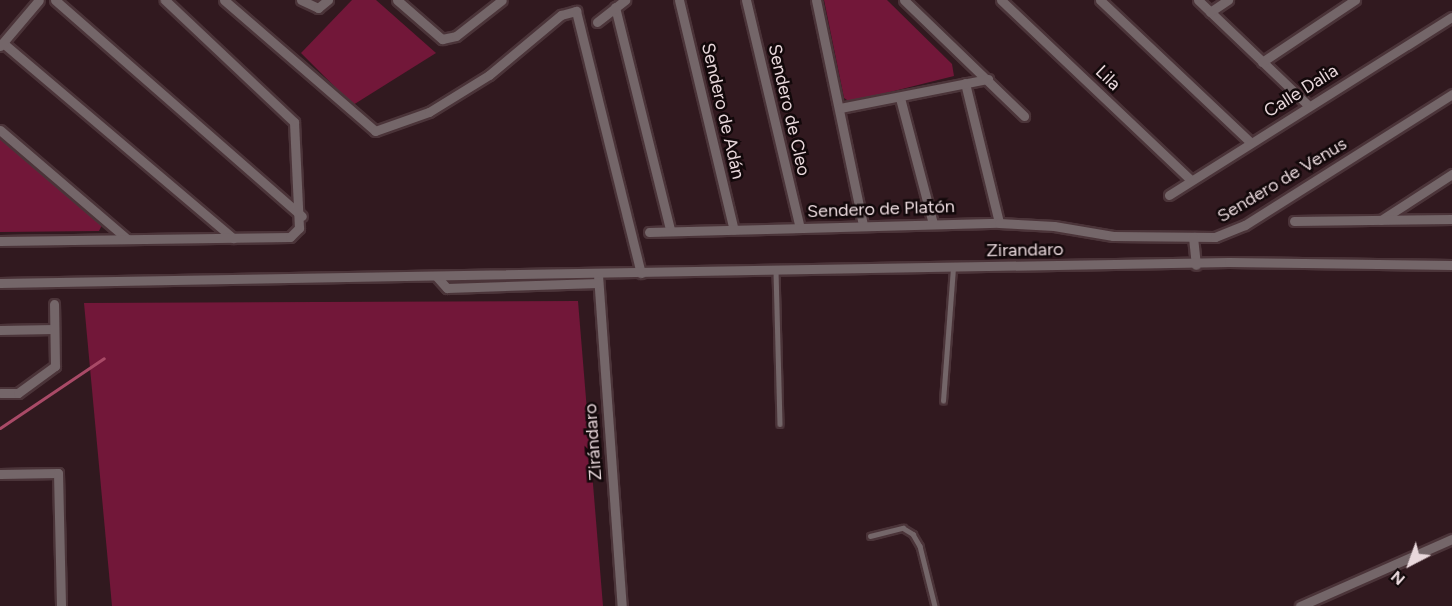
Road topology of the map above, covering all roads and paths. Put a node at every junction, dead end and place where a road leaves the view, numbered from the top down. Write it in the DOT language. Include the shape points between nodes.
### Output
graph roads {
  1 [pos="39,0"];
  2 [pos="55,0"];
  3 [pos="165,0"];
  4 [pos="224,0"];
  5 [pos="328,0"];
  6 [pos="396,0"];
  7 [pos="625,0"];
  8 [pos="679,0"];
  9 [pos="746,0"];
  10 [pos="816,0"];
  11 [pos="904,0"];
  12 [pos="1001,0"];
  13 [pos="1100,0"];
  14 [pos="1198,0"];
  15 [pos="1228,0"];
  16 [pos="1355,0"];
  17 [pos="497,1"];
  18 [pos="303,2"];
  19 [pos="615,7"];
  20 [pos="1210,12"];
  21 [pos="1452,17"];
  22 [pos="597,22"];
  23 [pos="1,45"];
  24 [pos="1262,62"];
  25 [pos="988,79"];
  26 [pos="965,83"];
  27 [pos="1452,94"];
  28 [pos="900,98"];
  29 [pos="1309,106"];
  30 [pos="840,108"];
  31 [pos="1024,116"];
  32 [pos="0,130"];
  33 [pos="1250,142"];
  34 [pos="1452,174"];
  35 [pos="1191,180"];
  36 [pos="1169,195"];
  37 [pos="302,216"];
  38 [pos="1452,219"];
  39 [pos="1381,220"];
  40 [pos="1294,221"];
  41 [pos="999,223"];
  42 [pos="933,224"];
  43 [pos="863,225"];
  44 [pos="800,228"];
  45 [pos="670,230"];
  46 [pos="734,230"];
  47 [pos="650,232"];
  48 [pos="1113,236"];
  49 [pos="1193,237"];
  50 [pos="233,238"];
  51 [pos="127,239"];
  52 [pos="0,241"];
  53 [pos="1196,265"];
  54 [pos="1452,265"];
  55 [pos="952,268"];
  56 [pos="776,270"];
  57 [pos="641,273"];
  58 [pos="598,279"];
  59 [pos="0,283"];
  60 [pos="54,304"];
  61 [pos="54,329"];
  62 [pos="0,330"];
  63 [pos="0,393"];
  64 [pos="943,401"];
  65 [pos="780,424"];
  66 [pos="0,474"];
  67 [pos="870,536"];
  68 [pos="1452,539"];
  69 [pos="61,606"];
  70 [pos="622,606"];
  71 [pos="935,606"];
  72 [pos="1300,606"];
  1 -- 23 [label="street"];
  2 -- 37 [label="street"];
  3 -- 37 [label="street" via="294,122"];
  4 -- 57 [label="street" via="375,131 429,112 489,75 561,15 576,11"];
  5 -- 18 [label="street" via="318,8"];
  6 -- 17 [label="street" via="442,39 456,36"];
  7 -- 19 [label="street"];
  8 -- 46 [label="street, Sendero de Adán"];
  9 -- 44 [label="street, Sendero de Cleo"];
  10 -- 30 [label="street"];
  11 -- 25 [label="street"];
  12 -- 35 [label="street, Lila"];
  13 -- 33 [label="street"];
  14 -- 20 [label="street"];
  15 -- 20 [label="street"];
  16 -- 24 [label="street"];
  19 -- 22 [label="street"];
  19 -- 45 [label="street"];
  20 -- 24 [label="street"];
  21 -- 29 [label="street, Calle Dalia"];
  23 -- 50 [label="street"];
  24 -- 29 [label="street"];
  25 -- 26 [label="street"];
  25 -- 31 [label="street"];
  26 -- 28 [label="street"];
  26 -- 41 [label="street"];
  27 -- 49 [label="street, Sendero de Venus" via="1245,225 1215,237"];
  28 -- 30 [label="street"];
  28 -- 42 [label="street"];
  29 -- 33 [label="street, Calle Dalia"];
  30 -- 43 [label="street"];
  32 -- 51 [label="street"];
  33 -- 35 [label="street, Calle Dalia"];
  34 -- 39 [label="street"];
  35 -- 36 [label="street, Calle Dalia"];
  37 -- 50 [label="street" via="299,228 290,237"];
  38 -- 39 [label="street"];
  39 -- 40 [label="street"];
  41 -- 42 [label="street, Sendero de Platón"];
  41 -- 48 [label="street, Sendero de Platón" via="1054,226"];
  42 -- 43 [label="street, Sendero de Platón"];
  43 -- 44 [label="street, Sendero de Platón"];
  44 -- 46 [label="street, Sendero de Platón"];
  45 -- 46 [label="street, Sendero de Platón"];
  45 -- 47 [label="street, Sendero de Platón"];
  48 -- 49 [label="street, Sendero de Venus"];
  49 -- 53 [label="street"];
  50 -- 51 [label="street"];
  51 -- 52 [label="street"];
  53 -- 54 [label="street, Zirandaro"];
  53 -- 55 [label="street, Zirandaro"];
  55 -- 56 [label="street, Zirandaro"];
  55 -- 64 [label="lane"];
  56 -- 57 [label="street, Zirandaro"];
  56 -- 65 [label="lane"];
  57 -- 58 [label="street, Zirandaro"];
  58 -- 59 [label="street, Zirandaro" via="447,288 437,277"];
  58 -- 70 [label="street, Zirándaro"];
  60 -- 61 [label="street"];
  61 -- 62 [label="street"];
  61 -- 63 [label="street" via="55,366 18,393"];
  66 -- 69 [label="street" via="58,473"];
  67 -- 71 [label="lane" via="903,528 913,534 920,546"];
  68 -- 72 [label="street"];
}
